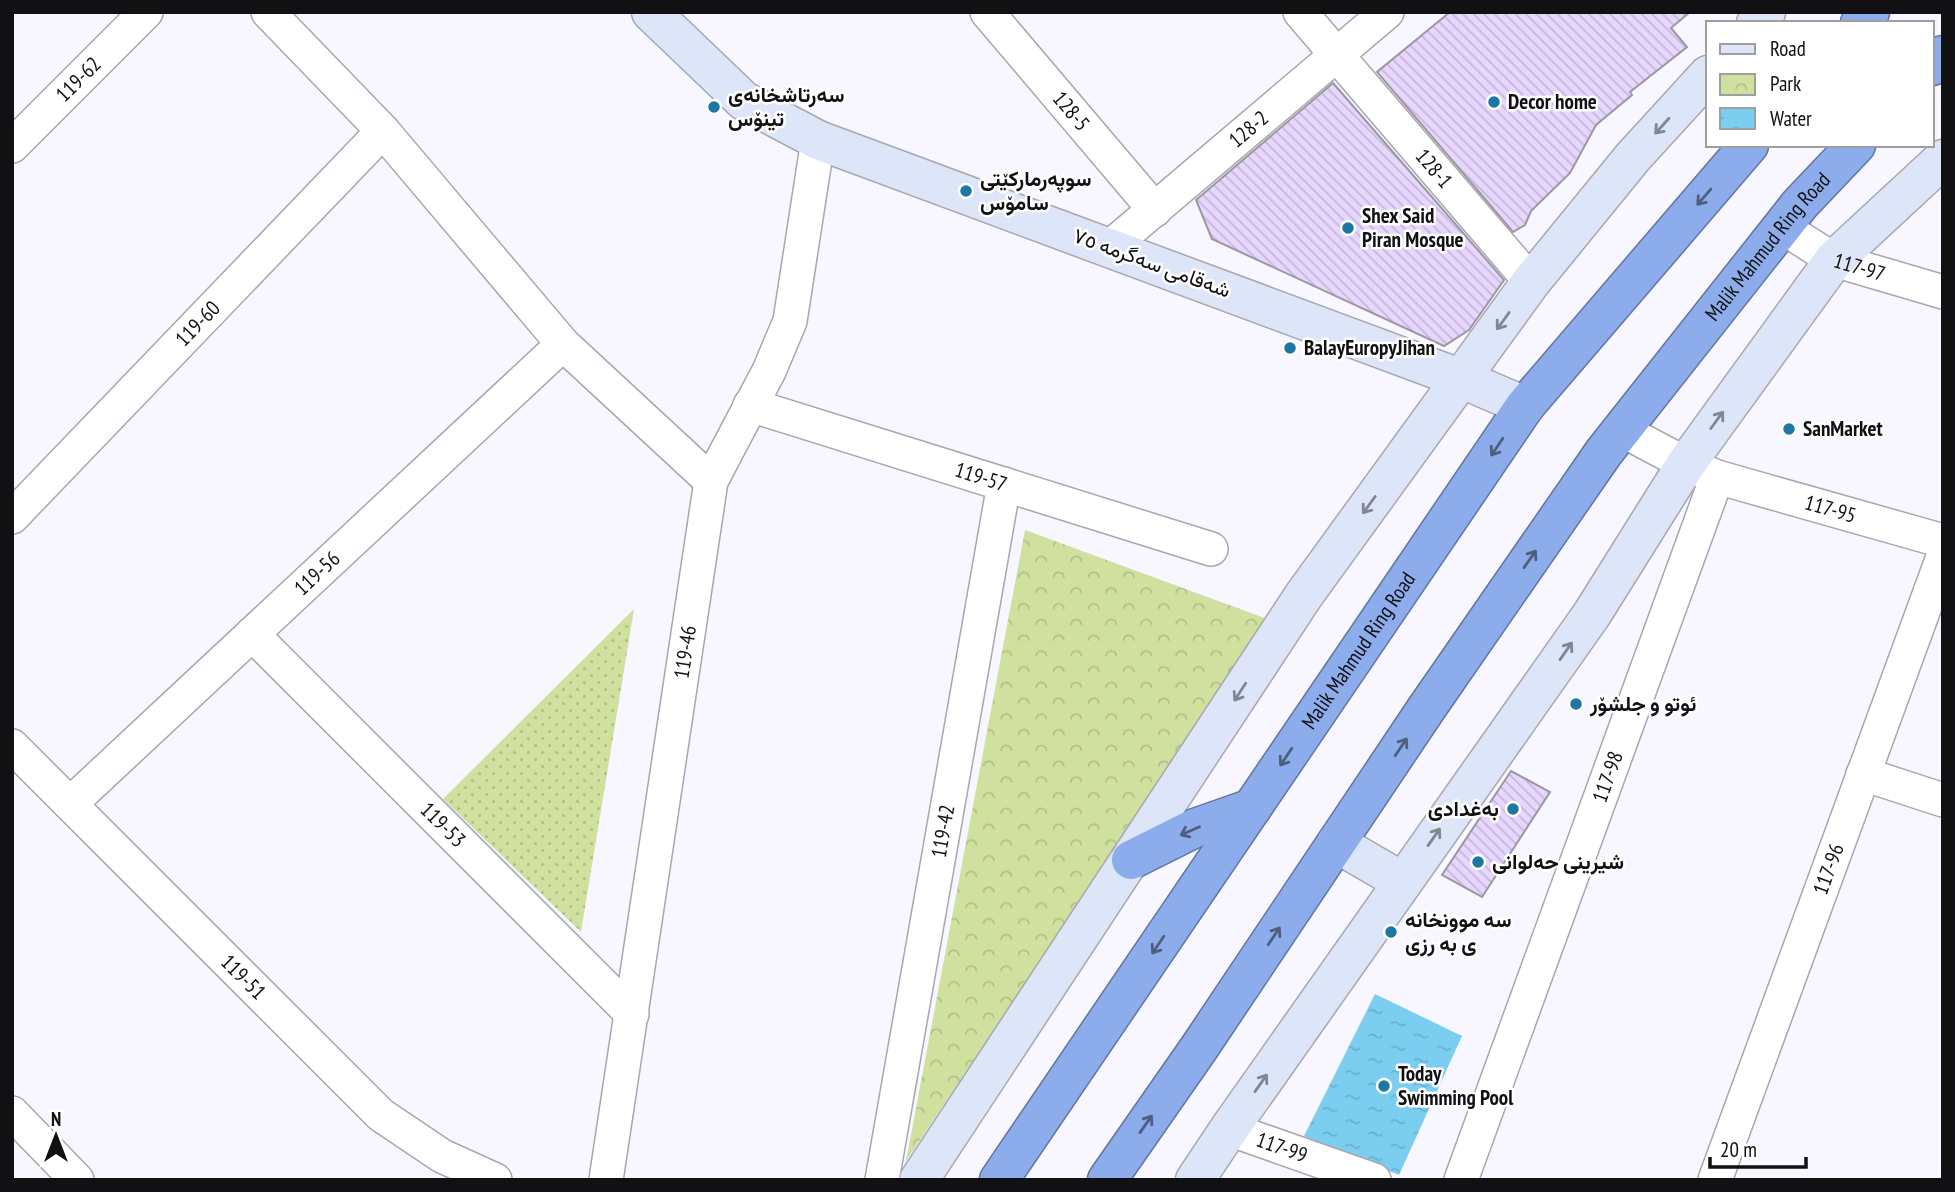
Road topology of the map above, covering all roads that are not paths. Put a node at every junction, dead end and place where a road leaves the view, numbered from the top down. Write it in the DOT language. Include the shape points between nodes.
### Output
graph roads {
  1 [pos="146,12"];
  2 [pos="268,12"];
  3 [pos="651,12"];
  4 [pos="987,12"];
  5 [pos="1300,12"];
  6 [pos="1387,12"];
  7 [pos="1338,56"];
  8 [pos="1706,77"];
  9 [pos="383,131"];
  10 [pos="818,140"];
  11 [pos="12,146"];
  12 [pos="1747,147"];
  13 [pos="1854,147"];
  14 [pos="1943,159"];
  15 [pos="1155,210"];
  16 [pos="1782,227"];
  17 [pos="1110,247"];
  18 [pos="1834,260"];
  19 [pos="1531,282"];
  20 [pos="1943,292"];
  21 [pos="564,344"];
  22 [pos="1462,379"];
  23 [pos="750,405"];
  24 [pos="1525,406"];
  25 [pos="1622,430"];
  26 [pos="1702,470"];
  27 [pos="711,481"];
  28 [pos="1004,484"];
  29 [pos="12,517"];
  30 [pos="1943,541"];
  31 [pos="1211,549"];
  32 [pos="1943,557"];
  33 [pos="252,634"];
  34 [pos="12,746"];
  35 [pos="1863,774"];
  36 [pos="1943,800"];
  37 [pos="70,804"];
  38 [pos="1252,808"];
  39 [pos="1336,843"];
  40 [pos="1131,860"];
  41 [pos="1402,882"];
  42 [pos="632,1014"];
  43 [pos="12,1113"];
  44 [pos="1228,1129"];
  45 [pos="77,1180"];
  46 [pos="495,1180"];
  47 [pos="606,1180"];
  48 [pos="881,1180"];
  49 [pos="919,1180"];
  50 [pos="999,1180"];
  51 [pos="1107,1180"];
  52 [pos="1195,1180"];
  53 [pos="1374,1180"];
  54 [pos="1461,1180"];
  55 [pos="1715,1180"];
  1 -- 11 [label="street, 119-62"];
  2 -- 9 [label="street"];
  3 -- 10 [label="main road, شەقامی سەگرمە ٧٥" via="744,102"];
  4 -- 15 [label="street, 128-5"];
  5 -- 7 [label="street, 128-1"];
  6 -- 7 [label="street, 128-2"];
  7 -- 15 [label="street, 128-2"];
  7 -- 19 [label="street, 128-1"];
  8 -- 19 [label="main road, one-way" via="1633,157"];
  9 -- 21 [label="street"];
  9 -- 29 [label="street, 119-60"];
  10 -- 17 [label="main road, شەقامی سەگرمە ٧٥"];
  10 -- 23 [label="street, 119-46" via="790,321"];
  12 -- 24 [label="highway, Malik Mahmud Ring Road, one-way"];
  13 -- 16 [label="highway, Malik Mahmud Ring Road"];
  14 -- 18 [label="main road"];
  15 -- 17 [label="street, 128-2"];
  16 -- 18 [label="street, 117-97"];
  16 -- 25 [label="highway, Malik Mahmud Ring Road"];
  17 -- 22 [label="main road, شەقامی سەگرمە ٧٥"];
  18 -- 20 [label="street, 117-97"];
  26 -- 18 [label="main road, one-way"];
  19 -- 22 [label="main road, one-way"];
  21 -- 27 [label="street"];
  21 -- 33 [label="street, 119-56"];
  22 -- 24 [label="main road, شەقامی سەگرمە ٧٥"];
  22 -- 40 [label="main road, one-way" via="1304,595"];
  23 -- 27 [label="street, 119-46"];
  23 -- 28 [label="street, 119-57"];
  24 -- 38 [label="highway, Malik Mahmud Ring Road, one-way"];
  25 -- 26 [label="street"];
  39 -- 25 [label="highway, Malik Mahmud Ring Road, one-way"];
  26 -- 30 [label="street, 117-95"];
  41 -- 26 [label="main road, one-way" via="1592,614"];
  26 -- 54 [label="street, 117-98"];
  27 -- 42 [label="street, 119-46"];
  28 -- 31 [label="street, 119-57"];
  28 -- 48 [label="street, 119-42"];
  32 -- 35 [label="street, 117-96"];
  33 -- 37 [label="street, 119-56"];
  33 -- 42 [label="street, 119-53"];
  34 -- 37 [label="street, 119-51"];
  35 -- 36 [label="street"];
  35 -- 55 [label="street, 117-96"];
  37 -- 46 [label="street, 119-51" via="381,1115 442,1156"];
  38 -- 40 [label="highway, one-way" via="1195,828"];
  38 -- 50 [label="highway, Malik Mahmud Ring Road, one-way"];
  39 -- 41 [label="main road"];
  51 -- 39 [label="highway, Malik Mahmud Ring Road, one-way"];
  40 -- 49 [label="main road"];
  44 -- 41 [label="main road, one-way"];
  42 -- 47 [label="street, 119-46"];
  43 -- 45 [label="street"];
  44 -- 52 [label="main road"];
  44 -- 53 [label="street, 117-99"];
}
